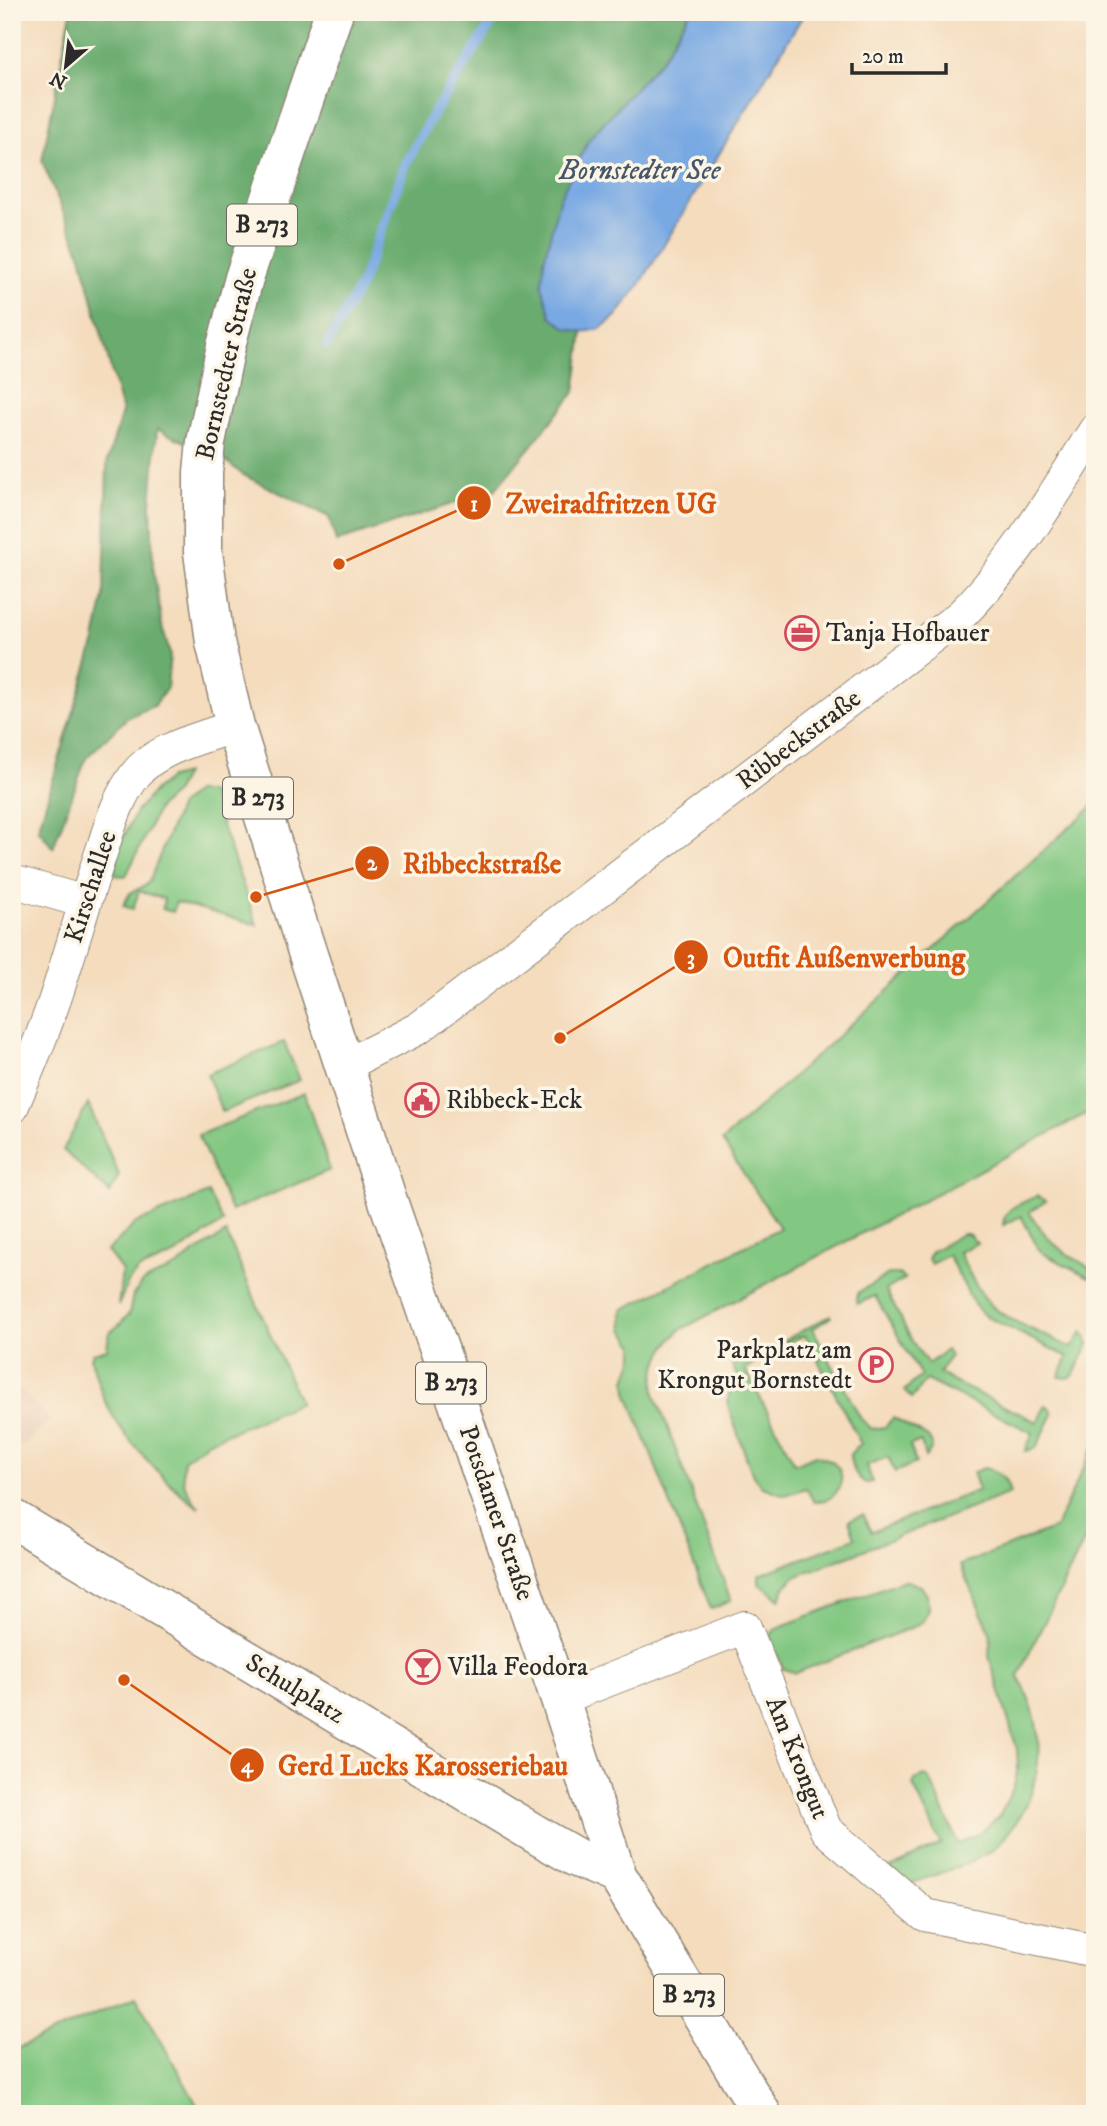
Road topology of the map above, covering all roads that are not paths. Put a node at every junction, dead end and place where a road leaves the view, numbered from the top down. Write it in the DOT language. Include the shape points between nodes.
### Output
graph roads {
  1 [pos="334,12"];
  2 [pos="1095,430"];
  3 [pos="235,726"];
  4 [pos="12,881"];
  5 [pos="85,902"];
  6 [pos="344,1066"];
  7 [pos="12,1108"];
  8 [pos="12,1518"];
  9 [pos="560,1699"];
  10 [pos="617,1875"];
  11 [pos="1095,1951"];
  12 [pos="762,2114"];
  1 -- 3 [label="main road, Bornstedter Straße / B 273" via="244,278 206,442 203,552 215,642"];
  2 -- 6 [label="street, Ribbeckstraße" via="1001,570 961,615 419,1028"];
  3 -- 5 [label="street, Kirschallee" via="173,749 136,773 109,829"];
  3 -- 6 [label="main road, Potsdamer Straße / B 273"];
  4 -- 5 [label="street"];
  5 -- 7 [label="street, Kirschallee" via="59,987"];
  6 -- 9 [label="main road, Potsdamer Straße / B 273"];
  8 -- 10 [label="main road, Schulplatz" via="542,1838"];
  9 -- 10 [label="main road, Potsdamer Straße / B 273"];
  9 -- 11 [label="street, Am Krongut" via="745,1627 826,1830 925,1915"];
  10 -- 12 [label="main road, Potsdamer Straße / B 273"];
}
